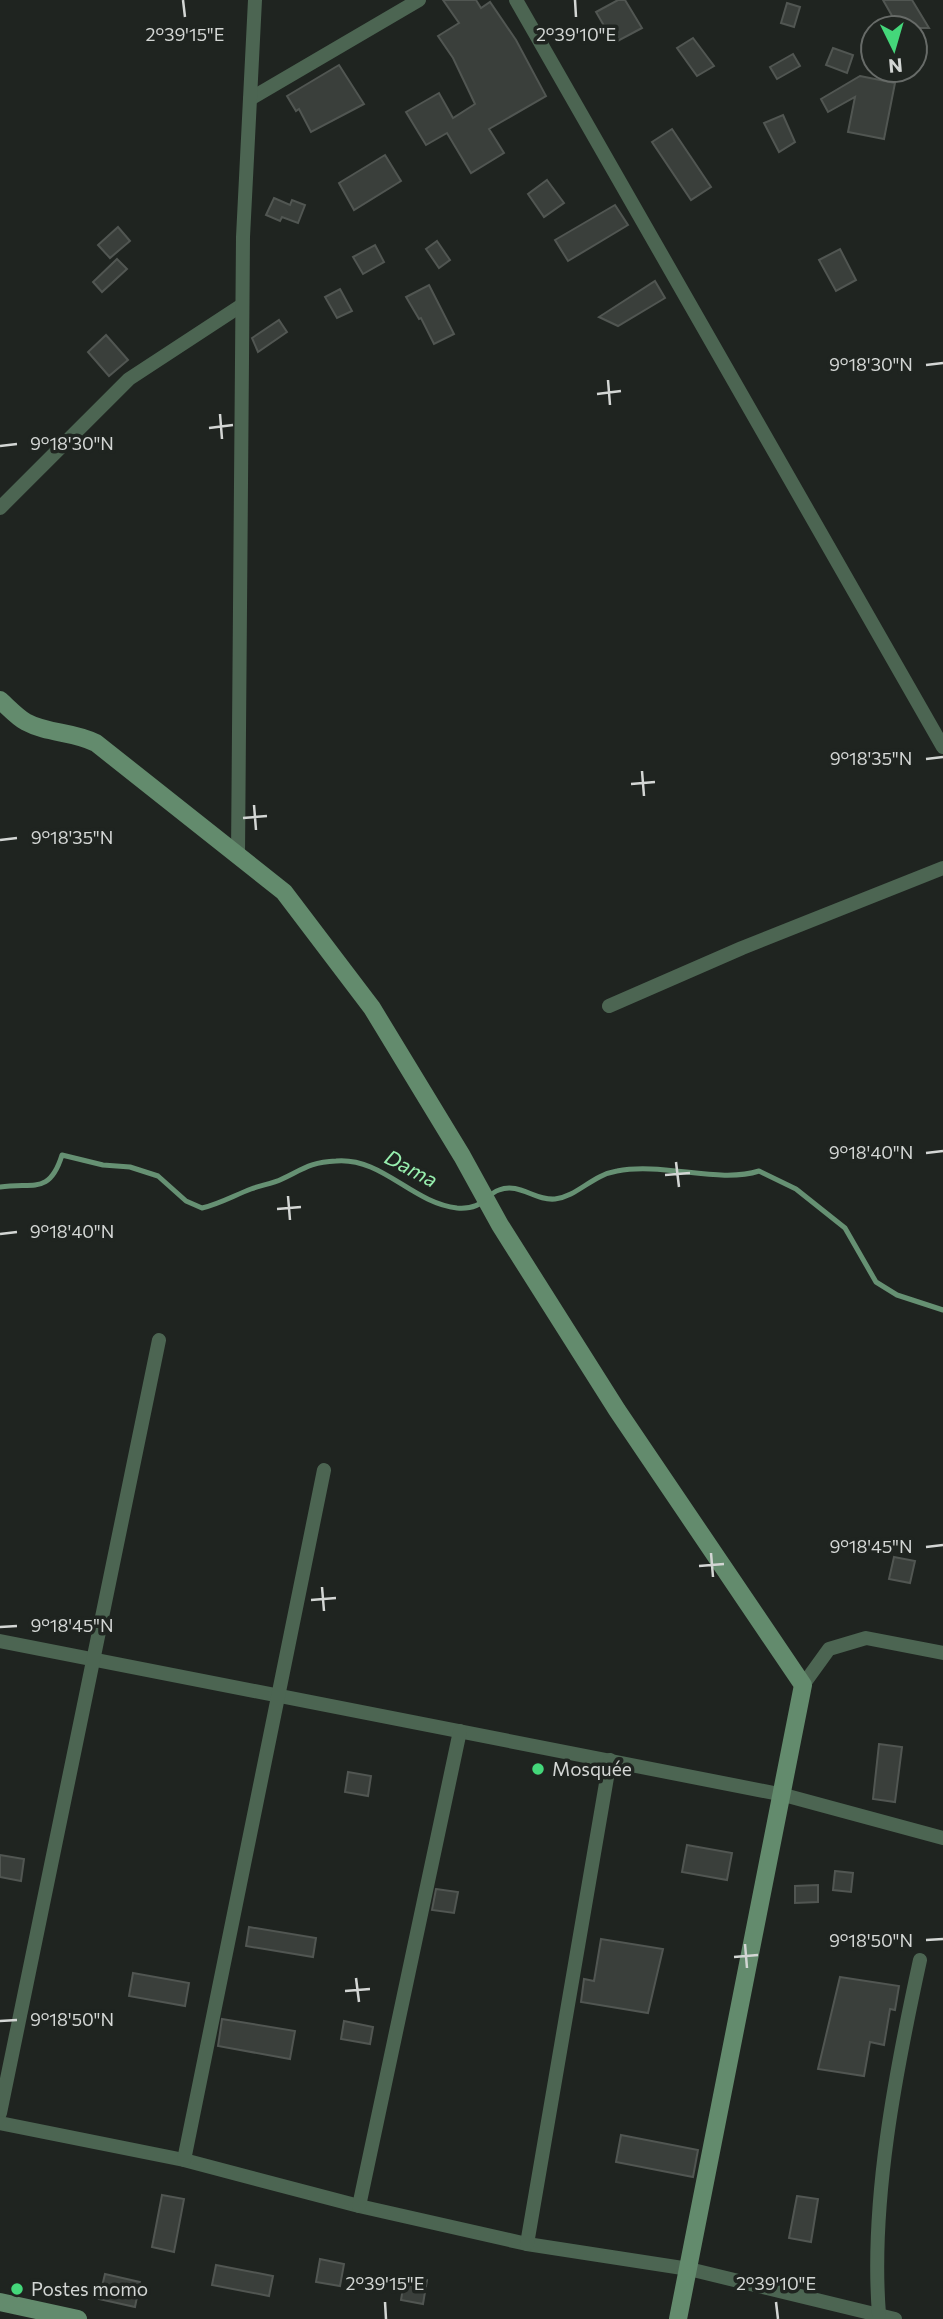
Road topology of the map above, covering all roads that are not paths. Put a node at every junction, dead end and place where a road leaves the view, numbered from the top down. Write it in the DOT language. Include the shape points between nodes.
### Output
graph roads {
  1 [pos="255,0"];
  2 [pos="419,0"];
  3 [pos="516,0"];
  4 [pos="250,99"];
  5 [pos="242,305"];
  6 [pos="0,508"];
  7 [pos="0,700"];
  8 [pos="943,747"];
  9 [pos="238,855"];
  10 [pos="943,868"];
  11 [pos="609,1006"];
  12 [pos="159,1340"];
  13 [pos="324,1470"];
  14 [pos="0,1641"];
  15 [pos="943,1653"];
  16 [pos="94,1659"];
  17 [pos="803,1685"];
  18 [pos="280,1696"];
  19 [pos="460,1731"];
  20 [pos="610,1760"];
  21 [pos="784,1795"];
  22 [pos="943,1839"];
  23 [pos="920,1960"];
  24 [pos="0,2113"];
  25 [pos="0,2123"];
  26 [pos="184,2160"];
  27 [pos="359,2206"];
  28 [pos="527,2244"];
  29 [pos="689,2269"];
  30 [pos="0,2302"];
  31 [pos="879,2314"];
  32 [pos="78,2319"];
  33 [pos="678,2319"];
  34 [pos="895,2319"];
  1 -- 4 [label="street"];
  2 -- 4 [label="street"];
  3 -- 8 [label="street"];
  4 -- 5 [label="street"];
  5 -- 6 [label="street" via="129,379"];
  5 -- 9 [label="street"];
  7 -- 9 [label="street" via="25,721 96,743"];
  9 -- 17 [label="street" via="284,892 372,1008 500,1225 617,1410"];
  10 -- 11 [label="street"];
  12 -- 16 [label="street"];
  13 -- 18 [label="street"];
  14 -- 16 [label="street"];
  15 -- 17 [label="street" via="866,1638 829,1649"];
  16 -- 18 [label="street"];
  16 -- 24 [label="street"];
  17 -- 21 [label="street"];
  18 -- 19 [label="street"];
  18 -- 26 [label="street"];
  19 -- 20 [label="street"];
  19 -- 27 [label="street"];
  20 -- 21 [label="street"];
  20 -- 28 [label="street"];
  21 -- 22 [label="street"];
  21 -- 29 [label="street"];
  23 -- 31 [label="street" via="901,2048 877,2234"];
  25 -- 26 [label="street"];
  26 -- 27 [label="street"];
  27 -- 28 [label="street"];
  28 -- 29 [label="street"];
  29 -- 31 [label="street"];
  29 -- 33 [label="street"];
  30 -- 32 [label="street"];
  31 -- 34 [label="street"];
}
